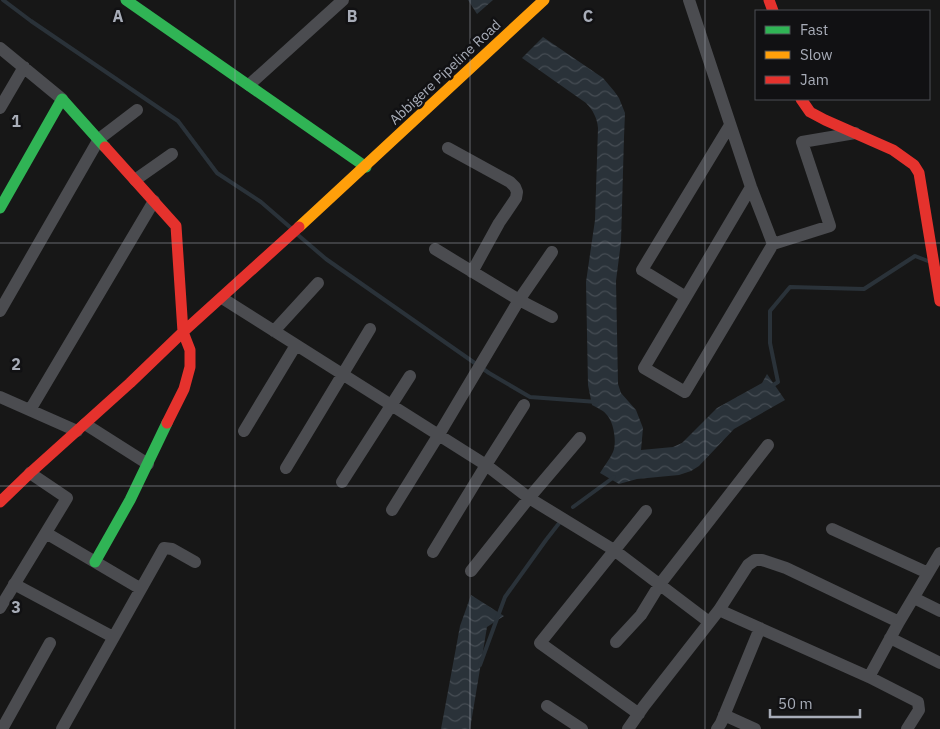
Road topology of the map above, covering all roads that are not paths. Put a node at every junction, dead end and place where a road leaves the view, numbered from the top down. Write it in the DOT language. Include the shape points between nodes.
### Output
graph roads {
  1 [pos="126,0"];
  2 [pos="343,0"];
  3 [pos="544,0"];
  4 [pos="689,0"];
  5 [pos="0,48"];
  6 [pos="24,67"];
  7 [pos="249,85"];
  8 [pos="62,98"];
  9 [pos="802,100"];
  10 [pos="0,108"];
  11 [pos="136,110"];
  12 [pos="730,125"];
  13 [pos="855,133"];
  14 [pos="99,139"];
  15 [pos="448,148"];
  16 [pos="172,154"];
  17 [pos="366,166"];
  18 [pos="136,180"];
  19 [pos="751,187"];
  20 [pos="154,201"];
  21 [pos="0,208"];
  22 [pos="772,244"];
  23 [pos="435,249"];
  24 [pos="552,252"];
  25 [pos="472,272"];
  26 [pos="318,283"];
  27 [pos="686,297"];
  28 [pos="222,298"];
  29 [pos="519,300"];
  30 [pos="940,301"];
  31 [pos="0,312"];
  32 [pos="552,317"];
  33 [pos="370,329"];
  34 [pos="274,331"];
  35 [pos="183,332"];
  36 [pos="296,345"];
  37 [pos="342,374"];
  38 [pos="410,376"];
  39 [pos="0,397"];
  40 [pos="524,405"];
  41 [pos="391,406"];
  42 [pos="30,410"];
  43 [pos="81,427"];
  44 [pos="244,431"];
  45 [pos="438,436"];
  46 [pos="580,438"];
  47 [pos="768,445"];
  48 [pos="148,464"];
  49 [pos="486,465"];
  50 [pos="286,468"];
  51 [pos="30,473"];
  52 [pos="342,482"];
  53 [pos="529,498"];
  54 [pos="0,502"];
  55 [pos="392,510"];
  56 [pos="646,511"];
  57 [pos="832,529"];
  58 [pos="46,533"];
  59 [pos="614,550"];
  60 [pos="433,552"];
  61 [pos="940,553"];
  62 [pos="95,562"];
  63 [pos="195,562"];
  64 [pos="471,571"];
  65 [pos="928,573"];
  66 [pos="14,584"];
  67 [pos="660,584"];
  68 [pos="141,589"];
  69 [pos="914,598"];
  70 [pos="0,608"];
  71 [pos="718,610"];
  72 [pos="940,611"];
  73 [pos="709,622"];
  74 [pos="899,622"];
  75 [pos="760,628"];
  76 [pos="113,637"];
  77 [pos="890,638"];
  78 [pos="616,642"];
  79 [pos="50,643"];
  80 [pos="940,663"];
  81 [pos="869,677"];
  82 [pos="547,706"];
  83 [pos="638,714"];
  84 [pos="724,716"];
  85 [pos="2,729"];
  86 [pos="62,729"];
  87 [pos="582,729"];
  88 [pos="628,729"];
  89 [pos="717,729"];
  90 [pos="755,729"];
  91 [pos="907,729"];
  1 -- 7 [label="street"];
  2 -- 7 [label="street"];
  3 -- 17 [label="street, Abbigere Pipeline Road"];
  4 -- 12 [label="street"];
  5 -- 6 [label="street"];
  6 -- 8 [label="street"];
  6 -- 10 [label="street"];
  7 -- 17 [label="street"];
  8 -- 14 [label="street"];
  8 -- 21 [label="street"];
  9 -- 13 [label="street" via="810,112"];
  11 -- 14 [label="street"];
  12 -- 19 [label="street"];
  12 -- 27 [label="street" via="642,270"];
  13 -- 22 [label="street" via="802,142 830,226"];
  13 -- 30 [label="street" via="893,150 914,165 919,173"];
  14 -- 18 [label="street"];
  14 -- 31 [label="street"];
  15 -- 25 [label="street" via="510,182 517,192"];
  16 -- 18 [label="street"];
  17 -- 28 [label="street, Abbigere Pipeline Road"];
  18 -- 20 [label="street"];
  19 -- 22 [label="street"];
  19 -- 27 [label="street"];
  20 -- 35 [label="street" via="176,226"];
  20 -- 42 [label="street"];
  22 -- 27 [label="street" via="685,392 644,368"];
  23 -- 25 [label="street"];
  24 -- 29 [label="street"];
  25 -- 29 [label="street"];
  26 -- 34 [label="street"];
  28 -- 34 [label="street"];
  28 -- 35 [label="street, Abbigere Pipeline Road"];
  29 -- 32 [label="street"];
  29 -- 45 [label="street"];
  33 -- 37 [label="street"];
  34 -- 36 [label="street"];
  35 -- 43 [label="street, Abbigere Pipeline Road"];
  35 -- 48 [label="street" via="190,350 190,367 184,389"];
  36 -- 37 [label="street"];
  36 -- 44 [label="street"];
  37 -- 41 [label="street"];
  37 -- 50 [label="street"];
  38 -- 41 [label="street"];
  39 -- 42 [label="street"];
  40 -- 49 [label="street"];
  41 -- 45 [label="street"];
  41 -- 52 [label="street"];
  42 -- 43 [label="street"];
  43 -- 48 [label="street"];
  43 -- 51 [label="street, Abbigere Pipeline Road"];
  45 -- 49 [label="street"];
  45 -- 55 [label="street"];
  46 -- 53 [label="street"];
  47 -- 67 [label="street"];
  48 -- 62 [label="street"];
  49 -- 53 [label="street"];
  49 -- 60 [label="street"];
  51 -- 54 [label="street, Abbigere Pipeline Road"];
  51 -- 58 [label="street" via="67,498"];
  53 -- 59 [label="street"];
  53 -- 64 [label="street"];
  56 -- 59 [label="street"];
  57 -- 65 [label="street"];
  58 -- 62 [label="street"];
  58 -- 66 [label="street"];
  59 -- 67 [label="street"];
  59 -- 83 [label="street" via="540,643"];
  61 -- 65 [label="street"];
  62 -- 68 [label="street"];
  63 -- 68 [label="street" via="164,548"];
  65 -- 69 [label="street"];
  66 -- 70 [label="street"];
  66 -- 76 [label="street"];
  67 -- 73 [label="street"];
  67 -- 78 [label="street" via="641,615"];
  68 -- 76 [label="street"];
  69 -- 72 [label="street"];
  69 -- 74 [label="street"];
  71 -- 73 [label="street"];
  71 -- 74 [label="street" via="748,565 762,560 786,568"];
  71 -- 75 [label="street"];
  73 -- 83 [label="street"];
  74 -- 77 [label="street"];
  75 -- 81 [label="street"];
  75 -- 84 [label="street"];
  76 -- 86 [label="street"];
  77 -- 80 [label="street"];
  77 -- 81 [label="street"];
  79 -- 85 [label="street"];
  81 -- 91 [label="street" via="918,702 919,710"];
  82 -- 87 [label="street"];
  83 -- 88 [label="street"];
  84 -- 89 [label="street"];
  84 -- 90 [label="street"];
}
